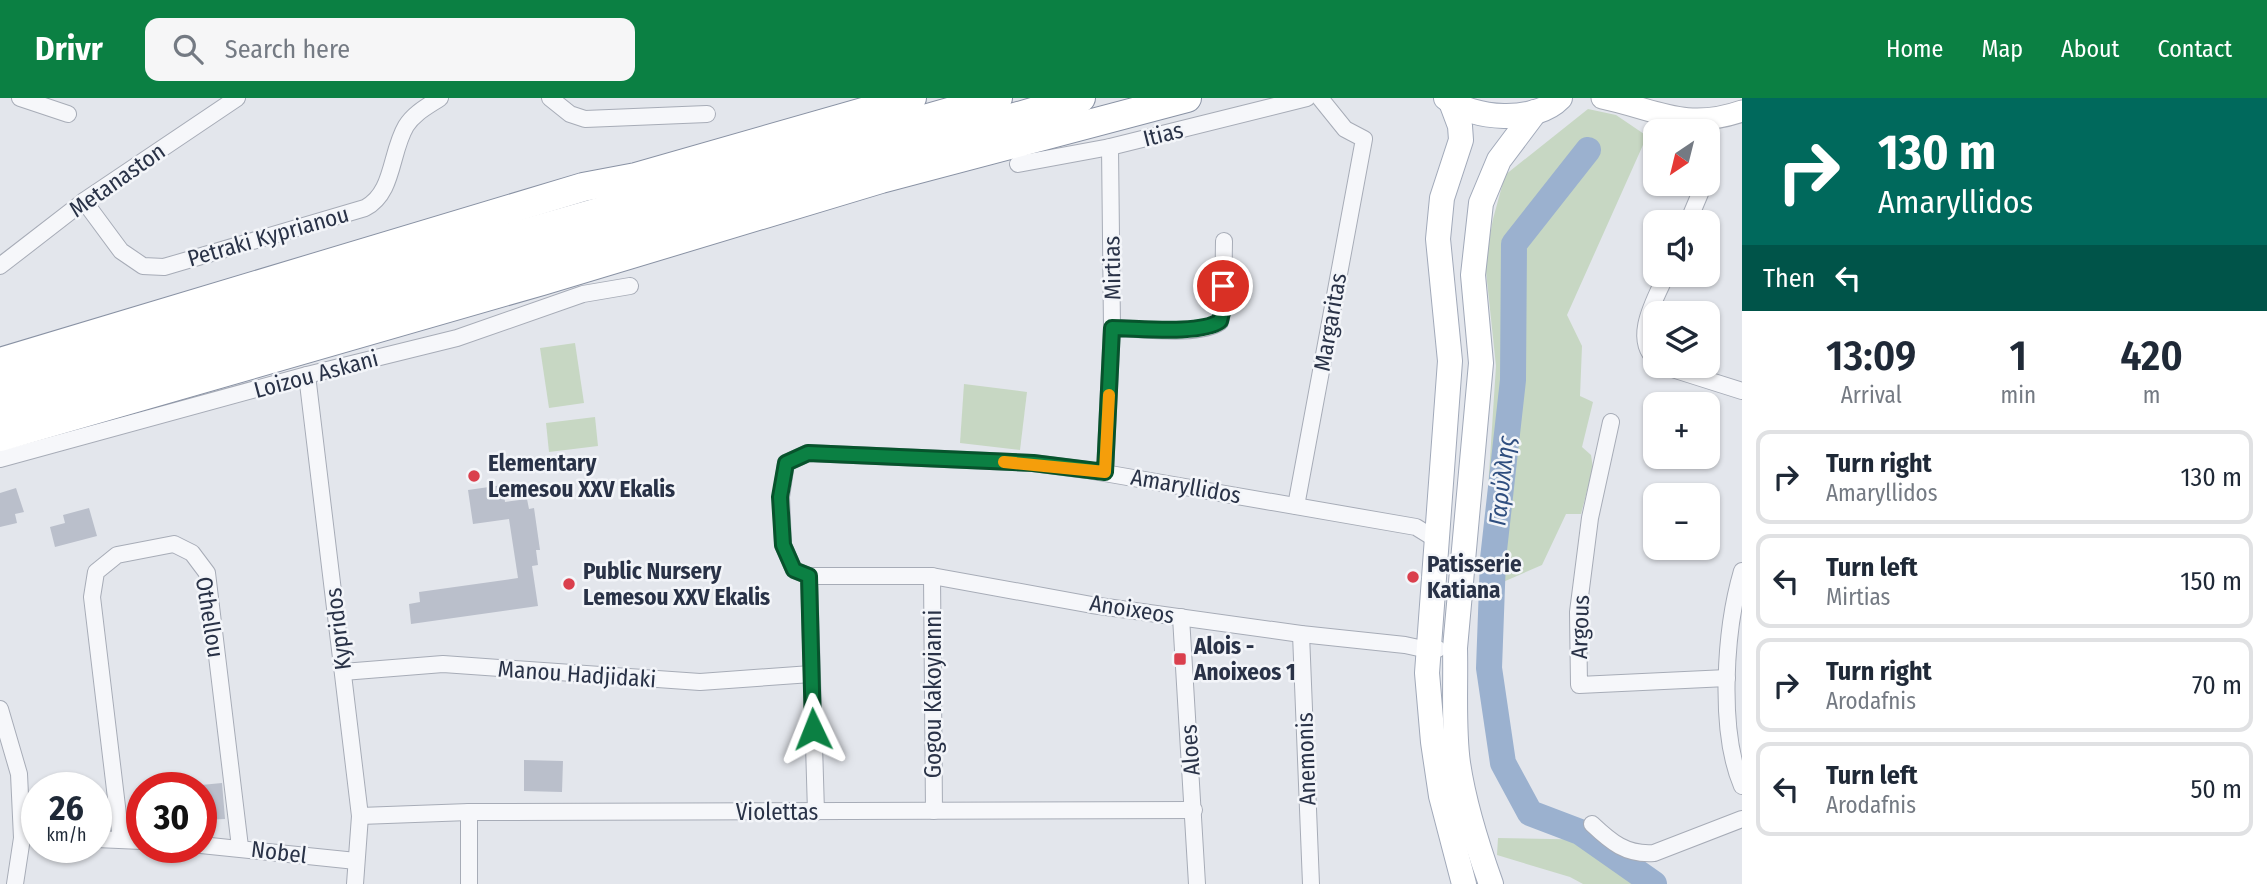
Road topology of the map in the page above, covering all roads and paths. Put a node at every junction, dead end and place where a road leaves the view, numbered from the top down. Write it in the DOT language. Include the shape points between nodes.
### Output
graph roads {
  1 [pos="20,98"];
  2 [pos="237,98"];
  3 [pos="440,98"];
  4 [pos="550,98"];
  5 [pos="912,98"];
  6 [pos="998,98"];
  7 [pos="1081,98"];
  8 [pos="1187,98"];
  9 [pos="1307,98"];
  10 [pos="1320,98"];
  11 [pos="1602,98"];
  12 [pos="1639,98"];
  13 [pos="1449,100"];
  14 [pos="1556,103"];
  15 [pos="417,104"];
  16 [pos="1742,111"];
  17 [pos="68,114"];
  18 [pos="707,114"];
  19 [pos="1657,115"];
  20 [pos="1110,147"];
  21 [pos="1018,164"];
  22 [pos="583,187"];
  23 [pos="84,201"];
  24 [pos="1224,241"];
  25 [pos="0,266"];
  26 [pos="542,281"];
  27 [pos="630,286"];
  28 [pos="325,289"];
  29 [pos="1112,328"];
  30 [pos="284,329"];
  31 [pos="0,362"];
  32 [pos="307,375"];
  33 [pos="1701,378"];
  34 [pos="0,385"];
  35 [pos="1742,391"];
  36 [pos="0,410"];
  37 [pos="1611,422"];
  38 [pos="0,437"];
  39 [pos="0,459"];
  40 [pos="1105,472"];
  41 [pos="1296,506"];
  42 [pos="1432,527"];
  43 [pos="1742,571"];
  44 [pos="809,576"];
  45 [pos="932,576"];
  46 [pos="1181,617"];
  47 [pos="1301,634"];
  48 [pos="1455,648"];
  49 [pos="1428,650"];
  50 [pos="343,672"];
  51 [pos="811,674"];
  52 [pos="1727,678"];
  53 [pos="0,709"];
  54 [pos="1742,786"];
  55 [pos="21,788"];
  56 [pos="1194,810"];
  57 [pos="934,811"];
  58 [pos="469,812"];
  59 [pos="816,812"];
  60 [pos="360,816"];
  61 [pos="1742,819"];
  62 [pos="1592,824"];
  63 [pos="112,840"];
  64 [pos="121,840"];
  65 [pos="126,840"];
  66 [pos="217,846"];
  67 [pos="240,847"];
  68 [pos="356,861"];
  69 [pos="21,863"];
  70 [pos="15,884"];
  71 [pos="355,884"];
  72 [pos="468,884"];
  73 [pos="1197,884"];
  74 [pos="1311,884"];
  75 [pos="1464,884"];
  76 [pos="1491,884"];
  1 -- 17 [label="street"];
  2 -- 23 [label="street, Metanaston"];
  3 -- 15 [label="street"];
  4 -- 18 [label="street" via="585,119"];
  5 -- 22 [label="highway" via="636,177"];
  6 -- 28 [label="highway"];
  7 -- 30 [label="highway"];
  8 -- 26 [label="highway" via="881,179"];
  9 -- 20 [label="street, Itias"];
  10 -- 41 [label="street, Margaritas" via="1345,129 1364,139"];
  11 -- 19 [label="main road"];
  12 -- 19 [label="main road"];
  13 -- 14 [label="main road" via="1479,114 1507,116"];
  13 -- 42 [label="main road" via="1461,140 1443,198 1438,239 1450,361"];
  14 -- 48 [label="main road" via="1499,160 1481,203 1473,275 1481,363"];
  15 -- 23 [label="street, Petraki Kyprianou" via="399,140 384,192 376,202 164,267 143,266 121,251"];
  16 -- 19 [label="main road" via="1703,120"];
  20 -- 21 [label="street, Itias"];
  20 -- 29 [label="street, Mirtias"];
  22 -- 28 [label="highway" via="380,263"];
  22 -- 31 [label="highway"];
  23 -- 25 [label="street, Metanaston"];
  24 -- 29 [label="street" via="1220,321 1212,327 1192,329"];
  26 -- 30 [label="highway"];
  26 -- 38 [label="highway"];
  27 -- 32 [label="street, Loizou Askani" via="583,294 457,338"];
  28 -- 34 [label="highway"];
  29 -- 40 [label="street, Mirtias"];
  30 -- 36 [label="highway"];
  32 -- 39 [label="street, Loizou Askani"];
  32 -- 50 [label="street, Kypridos"];
  33 -- 35 [label="street"];
  37 -- 52 [label="street, Argous" via="1590,518 1578,612 1579,685"];
  40 -- 41 [label="street, Amaryllidos"];
  40 -- 44 [label="street, Amaryllidos" via="1033,463 808,453 786,463 780,497 783,545 794,570"];
  41 -- 42 [label="street, Amaryllidos"];
  42 -- 49 [label="main road"];
  43 -- 52 [label="street" via="1729,635"];
  44 -- 45 [label="street, Anoixeos"];
  44 -- 51 [label="street"];
  45 -- 46 [label="street, Anoixeos"];
  45 -- 57 [label="street, Gogou Kakoyianni"];
  46 -- 47 [label="street, Anoixeos"];
  46 -- 56 [label="street, Aloes"];
  47 -- 49 [label="street, Anoixeos"];
  47 -- 74 [label="street, Anemonis"];
  48 -- 49 [label="street, Anoixeos"];
  48 -- 76 [label="main road" via="1458,762 1475,841"];
  49 -- 75 [label="main road" via="1441,796"];
  50 -- 51 [label="street, Manou Hadjidaki" via="443,664 700,682"];
  50 -- 60 [label="street, Kypridos"];
  51 -- 59 [label="street"];
  52 -- 54 [label="street" via="1727,722"];
  53 -- 55 [label="street"];
  56 -- 57 [label="street, Violettas"];
  56 -- 73 [label="street, Aloes"];
  57 -- 59 [label="street, Violettas"];
  58 -- 59 [label="street, Violettas"];
  58 -- 60 [label="street, Violettas"];
  58 -- 72 [label="street"];
  60 -- 68 [label="street, Kypridos"];
  61 -- 62 [label="street" via="1654,853 1639,854 1611,841"];
  63 -- 64 [label="street"];
  64 -- 65 [label="street"];
  64 -- 67 [label="street, Othellou" via="92,597 96,572 117,555 174,544 192,553 207,573"];
  66 -- 67 [label="street, Nobel"];
  67 -- 68 [label="street, Nobel"];
  68 -- 71 [label="street, Kypridos"];
  69 -- 70 [label="street"];
}
